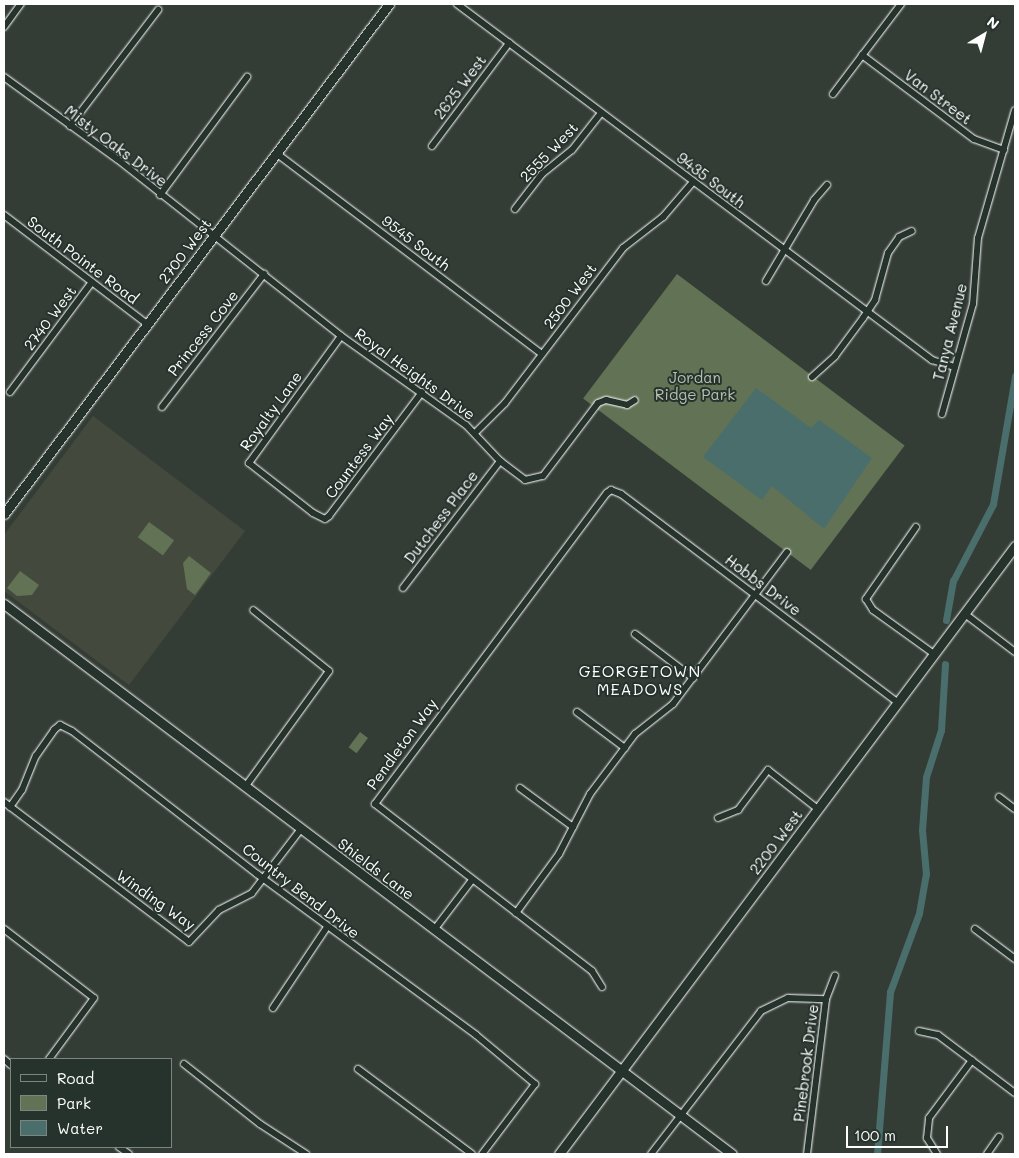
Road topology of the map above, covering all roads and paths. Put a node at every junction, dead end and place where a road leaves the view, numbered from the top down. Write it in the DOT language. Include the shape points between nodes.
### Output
graph roads {
  1 [pos="21,4"];
  2 [pos="389,4"];
  3 [pos="457,4"];
  4 [pos="901,4"];
  5 [pos="158,10"];
  6 [pos="4,27"];
  7 [pos="509,43"];
  8 [pos="862,55"];
  9 [pos="4,77"];
  10 [pos="247,77"];
  11 [pos="833,94"];
  12 [pos="1015,110"];
  13 [pos="601,113"];
  14 [pos="70,126"];
  15 [pos="432,146"];
  16 [pos="1004,150"];
  17 [pos="276,153"];
  18 [pos="693,182"];
  19 [pos="827,185"];
  20 [pos="160,195"];
  21 [pos="515,209"];
  22 [pos="4,215"];
  23 [pos="912,231"];
  24 [pos="214,236"];
  25 [pos="786,251"];
  26 [pos="264,274"];
  27 [pos="766,281"];
  28 [pos="92,282"];
  29 [pos="867,312"];
  30 [pos="147,324"];
  31 [pos="341,336"];
  32 [pos="542,354"];
  33 [pos="955,367"];
  34 [pos="812,377"];
  35 [pos="10,392"];
  36 [pos="422,392"];
  37 [pos="635,400"];
  38 [pos="162,407"];
  39 [pos="942,414"];
  40 [pos="475,434"];
  41 [pos="500,461"];
  42 [pos="611,490"];
  43 [pos="285,493"];
  44 [pos="4,514"];
  45 [pos="916,527"];
  46 [pos="1015,546"];
  47 [pos="787,552"];
  48 [pos="402,588"];
  49 [pos="755,595"];
  50 [pos="4,604"];
  51 [pos="252,610"];
  52 [pos="964,614"];
  53 [pos="635,634"];
  54 [pos="1015,652"];
  55 [pos="934,654"];
  56 [pos="693,678"];
  57 [pos="898,703"];
  58 [pos="577,712"];
  59 [pos="625,748"];
  60 [pos="245,787"];
  61 [pos="520,788"];
  62 [pos="1000,797"];
  63 [pos="7,805"];
  64 [pos="818,809"];
  65 [pos="1015,809"];
  66 [pos="718,818"];
  67 [pos="573,827"];
  68 [pos="301,829"];
  69 [pos="263,879"];
  70 [pos="472,880"];
  71 [pos="516,913"];
  72 [pos="327,927"];
  73 [pos="4,929"];
  74 [pos="976,929"];
  75 [pos="434,930"];
  76 [pos="1015,959"];
  77 [pos="835,976"];
  78 [pos="602,987"];
  79 [pos="826,999"];
  80 [pos="273,1008"];
  81 [pos="919,1031"];
  82 [pos="50,1058"];
  83 [pos="972,1060"];
  84 [pos="184,1064"];
  85 [pos="358,1069"];
  86 [pos="622,1072"];
  87 [pos="1015,1093"];
  88 [pos="681,1115"];
  89 [pos="1000,1137"];
  90 [pos="306,1154"];
  91 [pos="472,1154"];
  92 [pos="482,1154"];
  93 [pos="559,1154"];
  94 [pos="651,1154"];
  95 [pos="732,1154"];
  96 [pos="806,1154"];
  97 [pos="937,1154"];
  98 [pos="987,1154"];
  1 -- 6 [label="street"];
  2 -- 17 [label="main road, 2700 West"];
  3 -- 7 [label="street, 9435 South"];
  4 -- 8 [label="street"];
  5 -- 14 [label="street"];
  7 -- 13 [label="street, 9435 South"];
  7 -- 15 [label="street, 2625 West"];
  8 -- 11 [label="street"];
  8 -- 16 [label="street, Van Street" via="974,139"];
  9 -- 14 [label="street, Misty Oaks Drive"];
  10 -- 20 [label="street"];
  12 -- 16 [label="street, Tanya Avenue"];
  13 -- 18 [label="street, 9435 South"];
  13 -- 21 [label="street, 2555 West" via="572,150 542,174"];
  14 -- 20 [label="street, Misty Oaks Drive"];
  16 -- 33 [label="street, Tanya Avenue" via="978,238 974,296"];
  17 -- 24 [label="main road, 2700 West"];
  17 -- 32 [label="street, 9545 South"];
  18 -- 25 [label="street, 9435 South"];
  18 -- 32 [label="street, 2500 West" via="664,217 618,253"];
  19 -- 25 [label="street" via="814,200"];
  20 -- 24 [label="street, Misty Oaks Drive"];
  22 -- 28 [label="street, South Pointe Road"];
  23 -- 29 [label="street" via="899,237 888,253 877,293"];
  24 -- 26 [label="street, Royal Heights Drive"];
  24 -- 30 [label="main road, 2700 West"];
  25 -- 27 [label="street"];
  25 -- 29 [label="street, 9435 South"];
  26 -- 31 [label="street, Royal Heights Drive"];
  26 -- 38 [label="street, Princess Cove"];
  28 -- 30 [label="street, South Pointe Road"];
  28 -- 35 [label="street, 2740 West"];
  29 -- 33 [label="street, 9435 South" via="932,360"];
  29 -- 34 [label="street" via="835,356"];
  30 -- 44 [label="main road, 2700 West"];
  31 -- 36 [label="street, Royal Heights Drive"];
  31 -- 43 [label="street, Royalty Lane" via="249,463"];
  32 -- 40 [label="street, 2500 West"];
  33 -- 39 [label="street, Tanya Avenue"];
  36 -- 40 [label="street, Royal Heights Drive"];
  36 -- 43 [label="street, Countess Way" via="325,520"];
  37 -- 41 [label="street, Royal Heights Drive" via="627,405 606,400 598,403 539,479 525,480"];
  40 -- 41 [label="street, Royal Heights Drive"];
  41 -- 48 [label="street, Dutchess Place"];
  42 -- 49 [label="street, Hobbs Drive"];
  42 -- 70 [label="street, Pendleton Way" via="376,799 375,804 381,812"];
  45 -- 55 [label="street" via="866,599 873,610"];
  46 -- 52 [label="main road, 2200 West"];
  47 -- 49 [label="street"];
  49 -- 56 [label="street"];
  49 -- 57 [label="street, Hobbs Drive"];
  50 -- 60 [label="main road, Shields Lane"];
  51 -- 60 [label="street" via="329,671"];
  52 -- 54 [label="street"];
  52 -- 55 [label="main road, 2200 West"];
  53 -- 56 [label="street"];
  55 -- 57 [label="main road, 2200 West"];
  56 -- 59 [label="street" via="672,704 643,726"];
  57 -- 64 [label="main road, 2200 West"];
  58 -- 59 [label="street"];
  59 -- 67 [label="street" via="584,803"];
  60 -- 68 [label="main road, Shields Lane"];
  61 -- 67 [label="street"];
  62 -- 65 [label="street"];
  63 -- 69 [label="street, Winding Way" via="190,942 219,910 246,897"];
  63 -- 69 [label="street, Country Bend Drive" via="22,790 40,749 60,725 201,828"];
  64 -- 66 [label="street" via="768,770 738,810"];
  64 -- 86 [label="main road, 2200 West"];
  67 -- 71 [label="street" via="559,854"];
  68 -- 69 [label="street, Winding Way"];
  68 -- 75 [label="main road, Shields Lane"];
  69 -- 72 [label="street, Country Bend Drive"];
  70 -- 71 [label="street, Pendleton Way"];
  70 -- 75 [label="street"];
  71 -- 78 [label="street, Pendleton Way" via="592,971"];
  72 -- 80 [label="street"];
  72 -- 92 [label="street, Country Bend Drive" via="469,1030 535,1084"];
  73 -- 82 [label="street" via="94,998"];
  74 -- 76 [label="street"];
  75 -- 86 [label="main road, Shields Lane"];
  77 -- 79 [label="street, Pinebrook Drive"];
  79 -- 88 [label="street" via="788,998 762,1011"];
  79 -- 96 [label="street, Pinebrook Drive"];
  81 -- 83 [label="street" via="938,1035"];
  83 -- 87 [label="street"];
  83 -- 97 [label="street" via="929,1118 927,1138"];
  84 -- 90 [label="street" via="260,1124"];
  85 -- 91 [label="street"];
  86 -- 88 [label="main road, Shields Lane"];
  86 -- 93 [label="main road, 2200 West"];
  88 -- 94 [label="street"];
  88 -- 95 [label="main road, Shields Lane"];
  89 -- 98 [label="street"];
}
